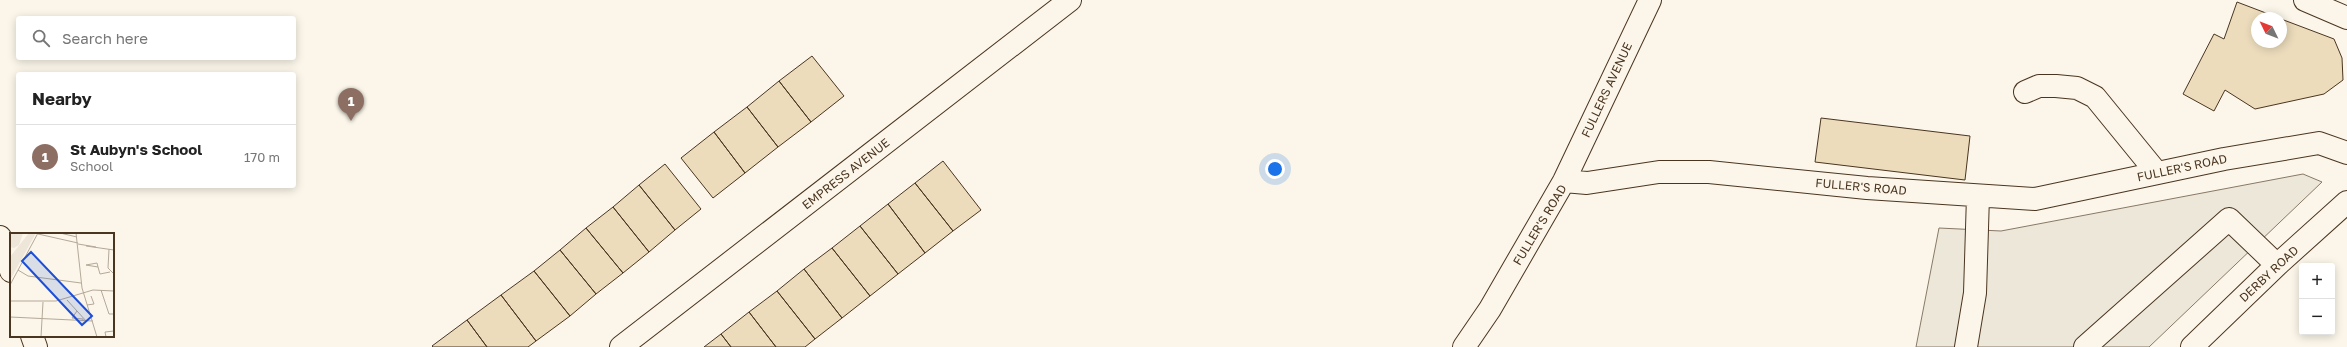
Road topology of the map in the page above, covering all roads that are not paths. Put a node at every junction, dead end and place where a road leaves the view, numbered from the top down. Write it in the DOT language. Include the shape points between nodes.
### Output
graph roads {
  1 [pos="1070,0"];
  2 [pos="1650,0"];
  3 [pos="2304,0"];
  4 [pos="2347,18"];
  5 [pos="2025,92"];
  6 [pos="2347,153"];
  7 [pos="2157,173"];
  8 [pos="1564,181"];
  9 [pos="1978,196"];
  10 [pos="2347,202"];
  11 [pos="0,237"];
  12 [pos="2277,265"];
  13 [pos="10,268"];
  14 [pos="32,337"];
  15 [pos="36,347"];
  16 [pos="621,347"];
  17 [pos="1464,347"];
  18 [pos="1966,347"];
  19 [pos="2085,347"];
  20 [pos="2192,347"];
  1 -- 16 [label="street, EMPRESS AVENUE"];
  2 -- 8 [label="street, FULLERS AVENUE"];
  3 -- 4 [label="street"];
  5 -- 7 [label="street" via="2039,86 2056,86 2077,88 2095,97"];
  6 -- 7 [label="street, FULLER'S ROAD" via="2318,143"];
  7 -- 9 [label="street, FULLER'S ROAD" via="2035,199"];
  8 -- 9 [label="street, FULLER'S ROAD" via="1587,183 1659,172 1709,172"];
  8 -- 17 [label="street, FULLER'S ROAD" via="1490,309"];
  9 -- 18 [label="street" via="1975,293"];
  10 -- 12 [label="street, DERBY ROAD"];
  11 -- 13 [label="street"];
  12 -- 19 [label="street" via="2228,219"];
  12 -- 20 [label="street, DERBY ROAD"];
  14 -- 15 [label="street"];
}
